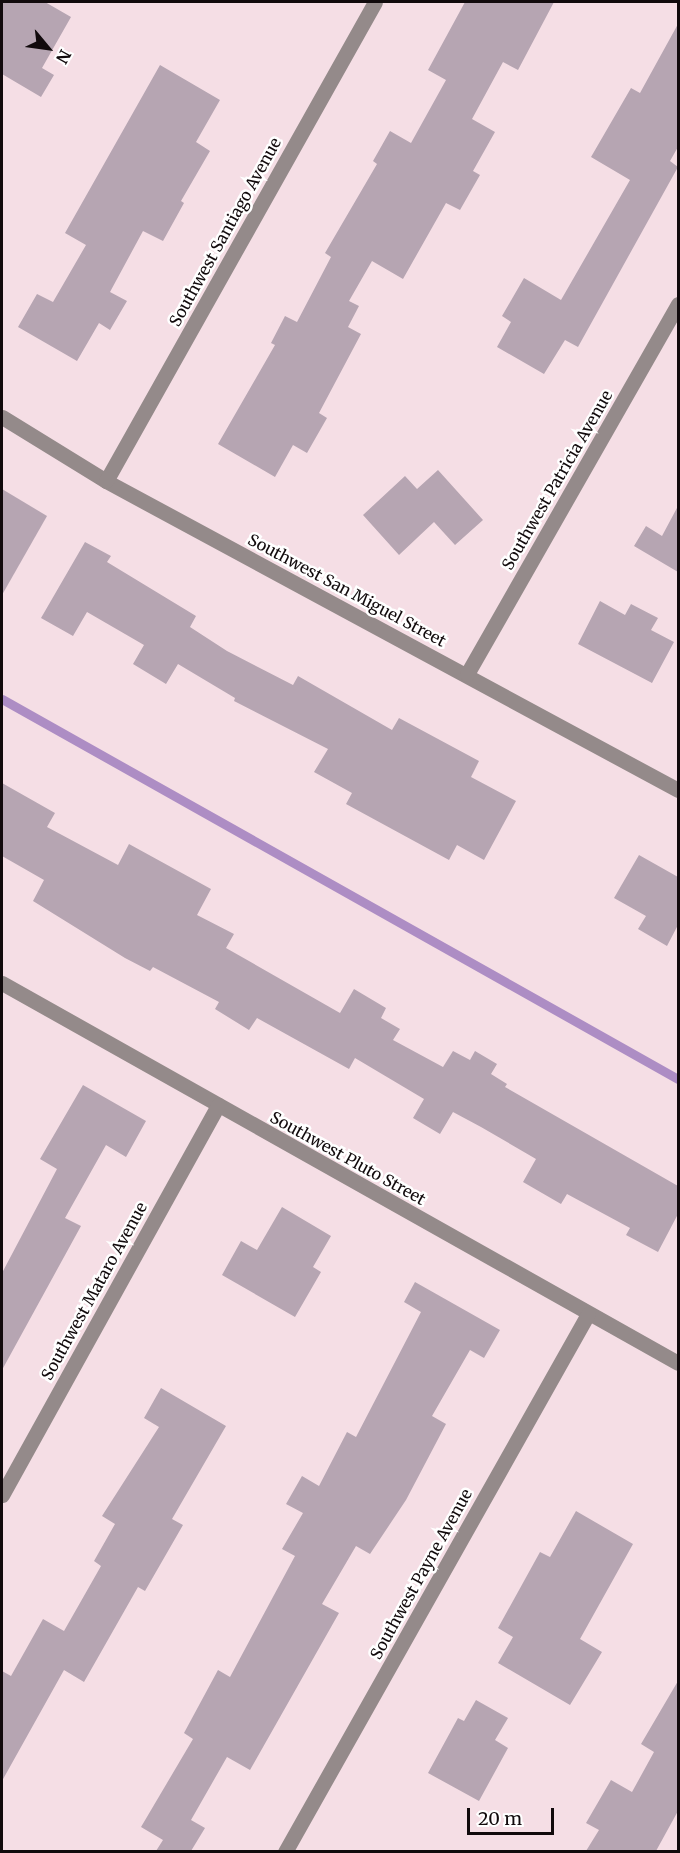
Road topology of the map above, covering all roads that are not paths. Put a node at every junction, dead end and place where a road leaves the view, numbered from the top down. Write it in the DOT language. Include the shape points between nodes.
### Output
graph roads {
  1 [pos="375,2"];
  2 [pos="678,304"];
  3 [pos="2,417"];
  4 [pos="106,481"];
  5 [pos="467,674"];
  6 [pos="678,790"];
  7 [pos="2,983"];
  8 [pos="218,1105"];
  9 [pos="588,1314"];
  10 [pos="678,1363"];
  11 [pos="2,1496"];
  12 [pos="285,1851"];
  1 -- 4 [label="street, Southwest Santiago Avenue"];
  2 -- 5 [label="street, Southwest Patricia Avenue"];
  3 -- 4 [label="street, Southwest San Miguel Street"];
  4 -- 5 [label="street, Southwest San Miguel Street"];
  5 -- 6 [label="street, Southwest San Miguel Street"];
  7 -- 8 [label="street, Southwest Pluto Street"];
  8 -- 9 [label="street, Southwest Pluto Street"];
  8 -- 11 [label="street, Southwest Mataro Avenue"];
  9 -- 10 [label="street, Southwest Pluto Street"];
  9 -- 12 [label="street, Southwest Payne Avenue"];
}
